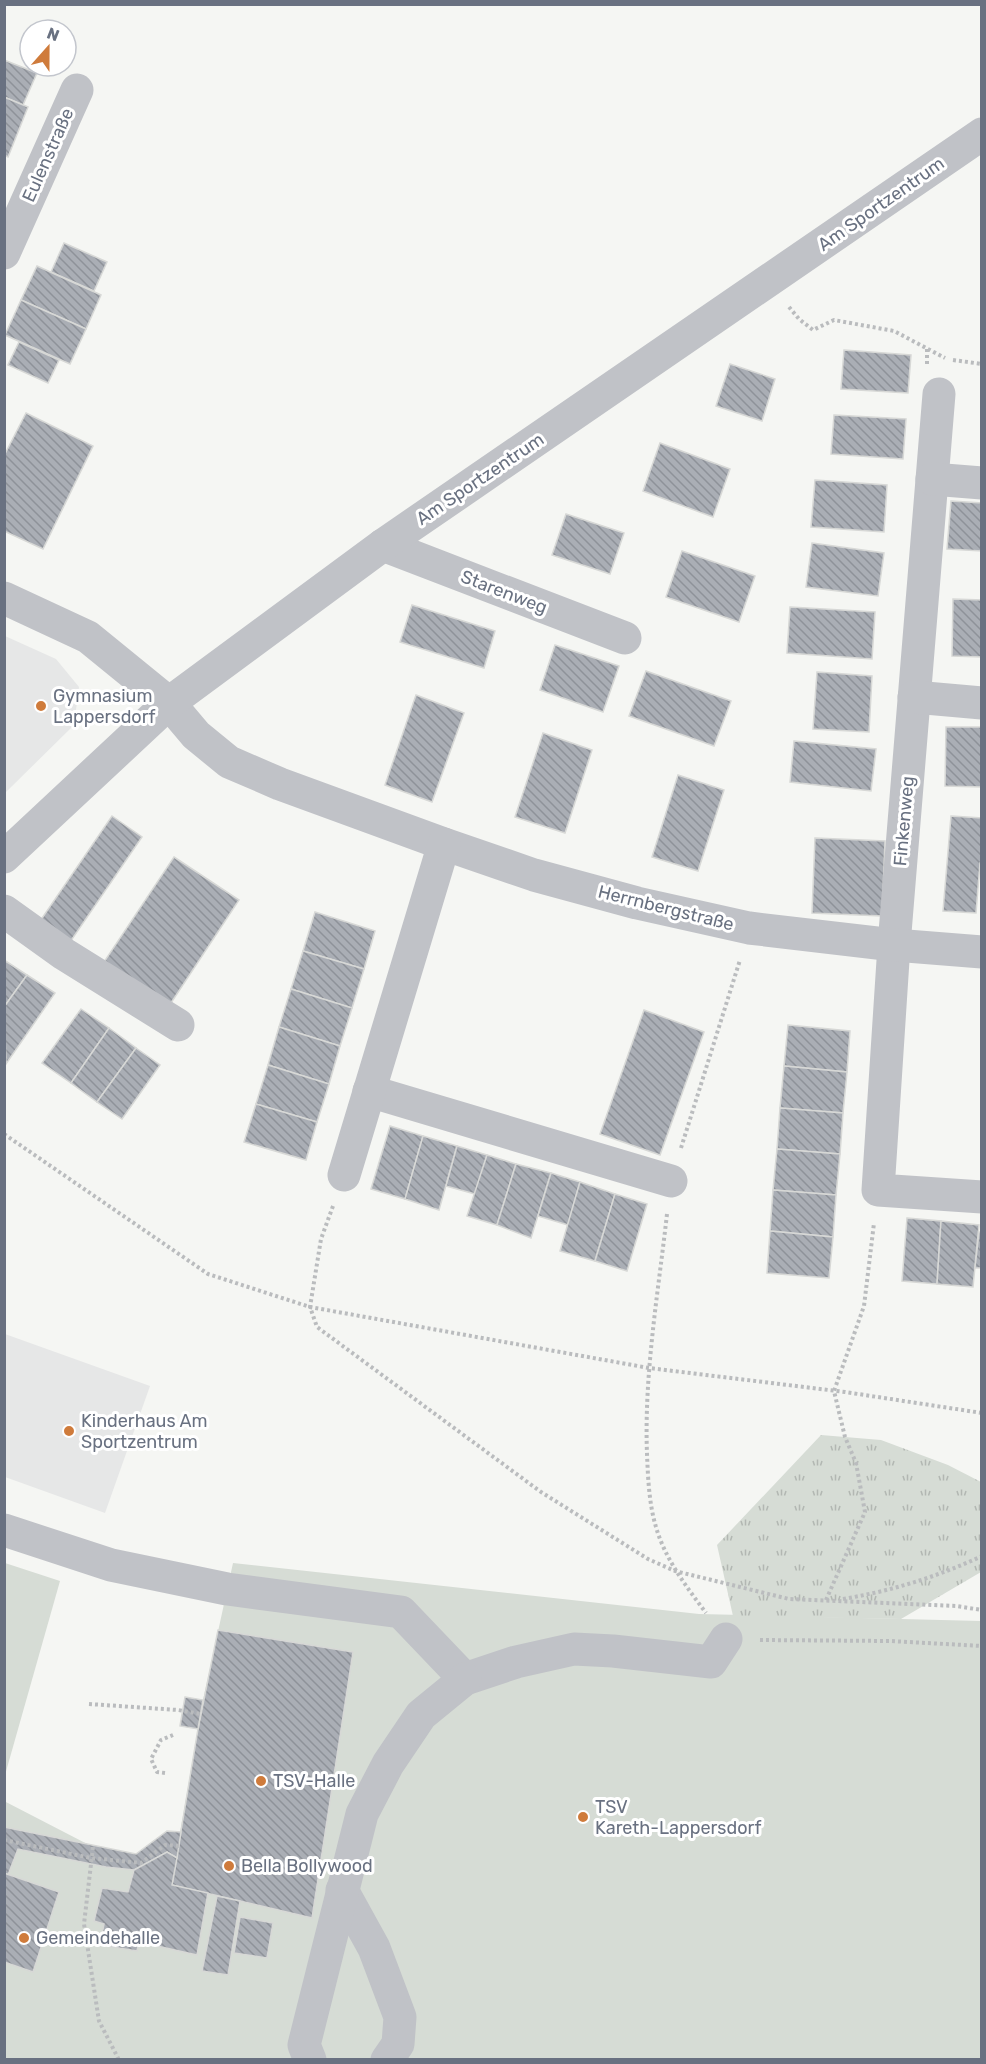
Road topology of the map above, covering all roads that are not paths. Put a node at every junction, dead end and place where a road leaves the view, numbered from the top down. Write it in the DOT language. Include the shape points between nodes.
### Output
graph roads {
  1 [pos="77,90"];
  2 [pos="981,134"];
  3 [pos="8,238"];
  4 [pos="939,394"];
  5 [pos="932,479"];
  6 [pos="981,483"];
  7 [pos="383,545"];
  8 [pos="4,598"];
  9 [pos="625,638"];
  10 [pos="914,698"];
  11 [pos="169,703"];
  12 [pos="981,703"];
  13 [pos="444,844"];
  14 [pos="4,857"];
  15 [pos="4,911"];
  16 [pos="894,945"];
  17 [pos="981,952"];
  18 [pos="178,1025"];
  19 [pos="369,1091"];
  20 [pos="344,1175"];
  21 [pos="671,1181"];
  22 [pos="981,1197"];
  23 [pos="4,1530"];
  24 [pos="726,1639"];
  25 [pos="465,1679"];
  26 [pos="342,1890"];
  27 [pos="310,2060"];
  28 [pos="387,2060"];
  1 -- 3 [label="street, Eulenstraße"];
  2 -- 7 [label="street, Am Sportzentrum"];
  4 -- 5 [label="street, Finkenweg"];
  5 -- 6 [label="street"];
  5 -- 10 [label="street, Finkenweg"];
  7 -- 9 [label="street, Starenweg"];
  7 -- 11 [label="street, Am Sportzentrum"];
  8 -- 11 [label="street, Herrnbergstraße" via="88,637"];
  10 -- 12 [label="street"];
  10 -- 16 [label="street, Finkenweg"];
  11 -- 13 [label="street, Herrnbergstraße" via="195,735 229,762"];
  11 -- 14 [label="street, Am Sportzentrum"];
  13 -- 16 [label="street, Herrnbergstraße" via="534,875 637,903 750,928"];
  13 -- 19 [label="street"];
  15 -- 18 [label="street" via="64,954"];
  16 -- 17 [label="street, Herrnbergstraße"];
  16 -- 22 [label="street" via="878,1190"];
  19 -- 20 [label="street"];
  19 -- 21 [label="street"];
  23 -- 25 [label="street" via="111,1565 227,1589 401,1612"];
  24 -- 25 [label="street" via="711,1662 574,1649"];
  25 -- 26 [label="street" via="421,1715 388,1764 362,1814"];
  26 -- 27 [label="street" via="304,2045"];
  26 -- 28 [label="street" via="374,1948 400,2017 398,2044"];
}
